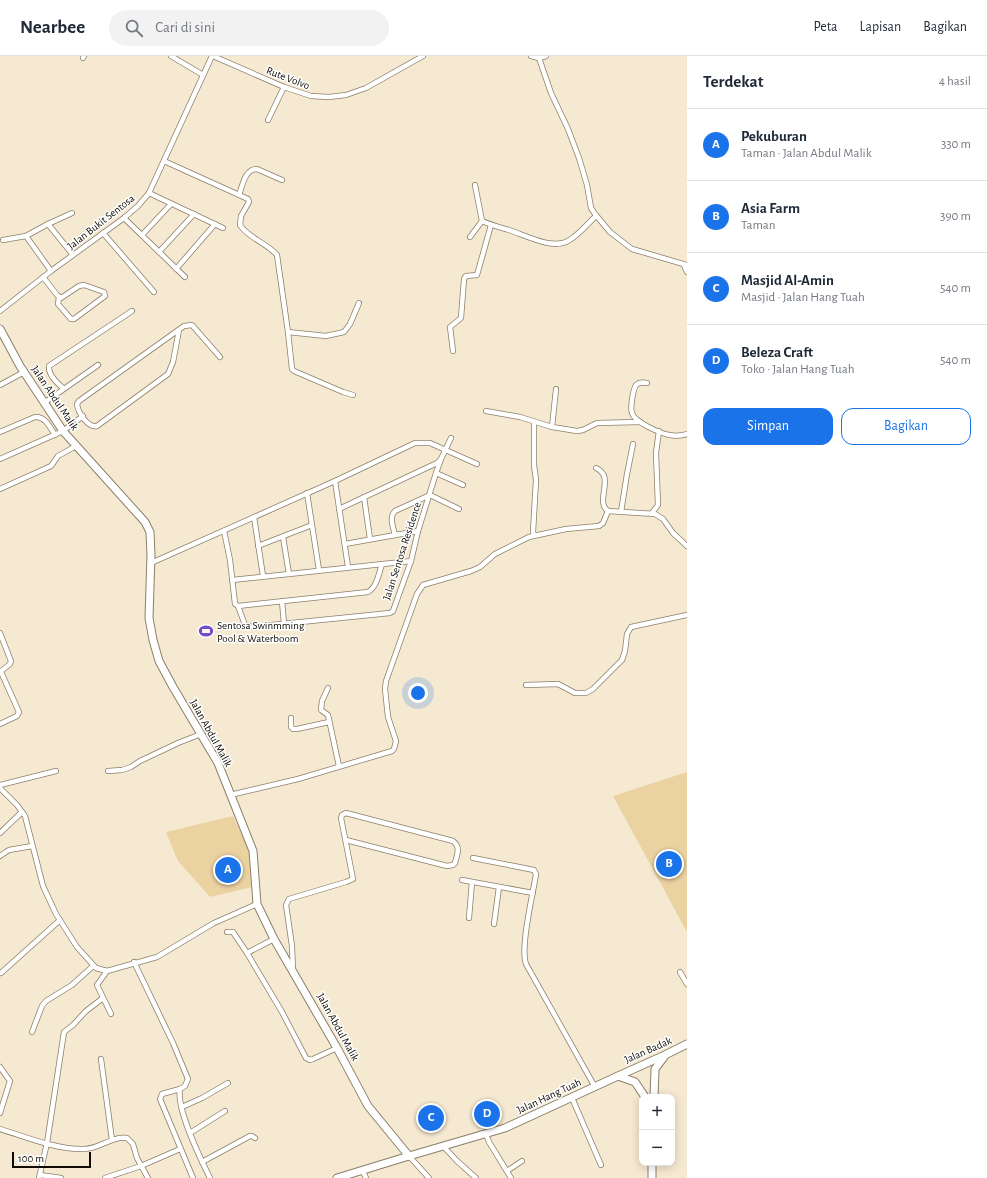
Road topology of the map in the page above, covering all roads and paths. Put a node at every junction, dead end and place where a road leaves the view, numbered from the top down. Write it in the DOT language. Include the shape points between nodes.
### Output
graph roads {
  1 [pos="171,56"];
  2 [pos="212,56"];
  3 [pos="423,56"];
  4 [pos="531,56"];
  5 [pos="546,56"];
  6 [pos="539,58"];
  7 [pos="203,75"];
  8 [pos="284,87"];
  9 [pos="268,120"];
  10 [pos="164,161"];
  11 [pos="282,180"];
  12 [pos="475,185"];
  13 [pos="149,193"];
  14 [pos="239,195"];
  15 [pos="171,204"];
  16 [pos="72,213"];
  17 [pos="194,214"];
  18 [pos="596,216"];
  19 [pos="124,218"];
  20 [pos="482,221"];
  21 [pos="48,224"];
  22 [pos="215,224"];
  23 [pos="491,225"];
  24 [pos="222,228"];
  25 [pos="103,233"];
  26 [pos="142,235"];
  27 [pos="26,236"];
  28 [pos="470,237"];
  29 [pos="3,240"];
  30 [pos="160,252"];
  31 [pos="73,255"];
  32 [pos="686,265"];
  33 [pos="176,269"];
  34 [pos="51,271"];
  35 [pos="687,272"];
  36 [pos="43,277"];
  37 [pos="186,277"];
  38 [pos="154,292"];
  39 [pos="59,297"];
  40 [pos="358,303"];
  41 [pos="0,310"];
  42 [pos="132,311"];
  43 [pos="0,329"];
  44 [pos="179,330"];
  45 [pos="288,332"];
  46 [pos="453,351"];
  47 [pos="220,357"];
  48 [pos="98,364"];
  49 [pos="24,372"];
  50 [pos="647,383"];
  51 [pos="0,385"];
  52 [pos="63,388"];
  53 [pos="556,389"];
  54 [pos="353,395"];
  55 [pos="44,403"];
  56 [pos="486,411"];
  57 [pos="83,416"];
  58 [pos="534,422"];
  59 [pos="640,422"];
  60 [pos="552,426"];
  61 [pos="659,431"];
  62 [pos="0,432"];
  63 [pos="63,432"];
  64 [pos="687,434"];
  65 [pos="55,435"];
  66 [pos="451,438"];
  67 [pos="633,444"];
  68 [pos="76,446"];
  69 [pos="445,450"];
  70 [pos="0,459"];
  71 [pos="441,460"];
  72 [pos="477,464"];
  73 [pos="596,468"];
  74 [pos="436,474"];
  75 [pos="335,481"];
  76 [pos="463,485"];
  77 [pos="0,489"];
  78 [pos="307,493"];
  79 [pos="430,495"];
  80 [pos="364,497"];
  81 [pos="339,509"];
  82 [pos="459,509"];
  83 [pos="608,511"];
  84 [pos="621,512"];
  85 [pos="652,513"];
  86 [pos="254,517"];
  87 [pos="312,525"];
  88 [pos="418,530"];
  89 [pos="224,531"];
  90 [pos="395,535"];
  91 [pos="534,535"];
  92 [pos="282,537"];
  93 [pos="370,540"];
  94 [pos="345,544"];
  95 [pos="258,546"];
  96 [pos="687,546"];
  97 [pos="411,561"];
  98 [pos="151,563"];
  99 [pos="382,564"];
  100 [pos="348,567"];
  101 [pos="319,570"];
  102 [pos="289,574"];
  103 [pos="263,576"];
  104 [pos="232,580"];
  105 [pos="282,601"];
  106 [pos="238,606"];
  107 [pos="687,615"];
  108 [pos="284,624"];
  109 [pos="0,633"];
  110 [pos="0,672"];
  111 [pos="526,685"];
  112 [pos="328,688"];
  113 [pos="291,718"];
  114 [pos="329,722"];
  115 [pos="0,724"];
  116 [pos="202,734"];
  117 [pos="339,766"];
  118 [pos="56,771"];
  119 [pos="108,771"];
  120 [pos="0,788"];
  121 [pos="230,795"];
  122 [pos="22,812"];
  123 [pos="0,833"];
  124 [pos="346,840"];
  125 [pos="32,846"];
  126 [pos="0,856"];
  127 [pos="473,858"];
  128 [pos="462,880"];
  129 [pos="472,882"];
  130 [pos="498,887"];
  131 [pos="533,893"];
  132 [pos="257,904"];
  133 [pos="469,918"];
  134 [pos="60,920"];
  135 [pos="494,924"];
  136 [pos="227,932"];
  137 [pos="274,938"];
  138 [pos="247,953"];
  139 [pos="134,962"];
  140 [pos="93,966"];
  141 [pos="293,970"];
  142 [pos="107,971"];
  143 [pos="680,972"];
  144 [pos="1,973"];
  145 [pos="687,984"];
  146 [pos="103,998"];
  147 [pos="111,1014"];
  148 [pos="32,1032"];
  149 [pos="687,1044"];
  150 [pos="337,1048"];
  151 [pos="665,1055"];
  152 [pos="101,1059"];
  153 [pos="0,1067"];
  154 [pos="618,1076"];
  155 [pos="228,1083"];
  156 [pos="595,1087"];
  157 [pos="180,1089"];
  158 [pos="643,1094"];
  159 [pos="654,1094"];
  160 [pos="572,1098"];
  161 [pos="182,1106"];
  162 [pos="225,1111"];
  163 [pos="0,1112"];
  164 [pos="0,1129"];
  165 [pos="190,1133"];
  166 [pos="486,1134"];
  167 [pos="255,1138"];
  168 [pos="112,1140"];
  169 [pos="47,1143"];
  170 [pos="443,1146"];
  171 [pos="180,1149"];
  172 [pos="409,1156"];
  173 [pos="522,1161"];
  174 [pos="202,1162"];
  175 [pos="601,1165"];
  176 [pos="141,1166"];
  177 [pos="652,1166"];
  178 [pos="362,1170"];
  179 [pos="507,1171"];
  180 [pos="39,1176"];
  181 [pos="60,1178"];
  182 [pos="105,1178"];
  183 [pos="148,1178"];
  184 [pos="193,1178"];
  185 [pos="210,1178"];
  186 [pos="337,1178"];
  187 [pos="366,1178"];
  188 [pos="429,1178"];
  189 [pos="476,1178"];
  190 [pos="511,1178"];
  191 [pos="652,1178"];
  1 -- 7 [label="street"];
  2 -- 7 [label="street, Jalan Bukit Sentosa"];
  2 -- 8 [label="street, Rute Volvo"];
  3 -- 8 [label="street, Rute Volvo" via="366,88 346,95 311,96"];
  4 -- 6 [label="street"];
  5 -- 6 [label="street"];
  6 -- 18 [label="street" via="551,93 580,158 591,208"];
  7 -- 10 [label="street, Jalan Bukit Sentosa"];
  8 -- 9 [label="street"];
  10 -- 13 [label="street, Jalan Bukit Sentosa"];
  10 -- 14 [label="street"];
  11 -- 14 [label="street" via="253,169 245,177"];
  12 -- 20 [label="street"];
  13 -- 15 [label="street"];
  13 -- 19 [label="street, Jalan Bukit Sentosa"];
  14 -- 45 [label="street" via="249,200 239,222 243,229 277,255"];
  15 -- 17 [label="street"];
  15 -- 26 [label="street"];
  16 -- 21 [label="street"];
  17 -- 22 [label="street"];
  17 -- 30 [label="street"];
  18 -- 23 [label="street" via="573,237 561,244 537,240"];
  18 -- 32 [label="street" via="610,232 632,249"];
  19 -- 25 [label="street, Jalan Bukit Sentosa"];
  19 -- 26 [label="street"];
  20 -- 23 [label="street"];
  20 -- 28 [label="street"];
  21 -- 27 [label="street"];
  21 -- 31 [label="street"];
  22 -- 24 [label="street"];
  22 -- 33 [label="street"];
  23 -- 46 [label="street" via="477,274 466,276 464,279 461,318 450,327"];
  25 -- 31 [label="street, Jalan Bukit Sentosa"];
  25 -- 38 [label="street"];
  26 -- 30 [label="street"];
  27 -- 29 [label="street"];
  27 -- 34 [label="street"];
  30 -- 33 [label="street"];
  31 -- 34 [label="street, Jalan Bukit Sentosa"];
  32 -- 35 [label="street"];
  33 -- 37 [label="street"];
  34 -- 36 [label="street, Jalan Bukit Sentosa"];
  36 -- 39 [label="street"];
  36 -- 41 [label="street, Jalan Bukit Sentosa"];
  39 -- 39 [label="street" via="58,304 71,319 74,319 105,296 104,292 84,284 63,298"];
  40 -- 45 [label="street" via="344,332 326,336"];
  42 -- 52 [label="street" via="49,366 56,382"];
  43 -- 49 [label="street, Jalan Abdul Malik"];
  44 -- 47 [label="street" via="192,325"];
  44 -- 57 [label="street" via="78,401 77,408"];
  44 -- 57 [label="street" via="171,370 163,379 97,426 89,426"];
  45 -- 54 [label="street" via="291,366 294,371"];
  48 -- 52 [label="street"];
  49 -- 51 [label="street"];
  49 -- 55 [label="street, Jalan Abdul Malik"];
  50 -- 59 [label="street" via="641,382 636,385 632,401 632,413"];
  52 -- 55 [label="street"];
  53 -- 60 [label="street"];
  55 -- 63 [label="street, Jalan Abdul Malik"];
  56 -- 58 [label="street"];
  57 -- 63 [label="street"];
  58 -- 60 [label="street"];
  58 -- 91 [label="street"];
  59 -- 60 [label="street" via="597,423 577,431"];
  59 -- 61 [label="street"];
  61 -- 64 [label="street" via="681,436"];
  61 -- 85 [label="street" via="656,453 658,505"];
  62 -- 65 [label="street" via="40,417"];
  63 -- 65 [label="street"];
  63 -- 68 [label="street, Jalan Abdul Malik"];
  65 -- 70 [label="street"];
  66 -- 69 [label="street, Jalan Sentosa Residence"];
  67 -- 84 [label="street"];
  68 -- 77 [label="street" via="58,456 51,466"];
  68 -- 98 [label="street, Jalan Abdul Malik" via="145,522 150,532"];
  69 -- 71 [label="street, Jalan Sentosa Residence"];
  69 -- 72 [label="street"];
  69 -- 75 [label="street" via="430,443 415,443"];
  71 -- 74 [label="street, Jalan Sentosa Residence"];
  71 -- 80 [label="street"];
  73 -- 83 [label="street" via="602,470 604,475 603,502 604,508"];
  74 -- 76 [label="street"];
  74 -- 79 [label="street, Jalan Sentosa Residence"];
  75 -- 78 [label="street"];
  75 -- 81 [label="street"];
  78 -- 86 [label="street"];
  78 -- 87 [label="street"];
  79 -- 82 [label="street"];
  79 -- 88 [label="street, Jalan Sentosa Residence"];
  79 -- 90 [label="street" via="395,510 391,517"];
  80 -- 81 [label="street"];
  80 -- 93 [label="street"];
  81 -- 94 [label="street"];
  83 -- 84 [label="street"];
  83 -- 91 [label="street" via="599,526"];
  84 -- 85 [label="street"];
  85 -- 96 [label="street" via="663,519"];
  86 -- 89 [label="street"];
  86 -- 95 [label="street"];
  87 -- 92 [label="street"];
  87 -- 101 [label="street"];
  88 -- 90 [label="street"];
  88 -- 97 [label="street, Jalan Sentosa Residence"];
  89 -- 98 [label="street"];
  89 -- 104 [label="street"];
  90 -- 93 [label="street"];
  91 -- 117 [label="street" via="495,554 480,567 428,583 420,588 386,681 388,717 396,741 394,749"];
  92 -- 95 [label="street"];
  92 -- 102 [label="street"];
  93 -- 94 [label="street"];
  94 -- 100 [label="street"];
  95 -- 103 [label="street"];
  97 -- 99 [label="street"];
  97 -- 108 [label="street, Jalan Sentosa Residence" via="393,611 390,613"];
  98 -- 116 [label="street, Jalan Abdul Malik" via="149,618 153,640 173,687"];
  99 -- 100 [label="street"];
  99 -- 105 [label="street" via="375,585 368,592"];
  100 -- 101 [label="street"];
  101 -- 102 [label="street"];
  102 -- 103 [label="street"];
  103 -- 104 [label="street"];
  104 -- 106 [label="street" via="235,604"];
  105 -- 106 [label="street"];
  105 -- 108 [label="street"];
  106 -- 108 [label="street, Jalan Sentosa Residence" via="245,625 252,627"];
  107 -- 111 [label="street" via="628,629 622,660 586,693 570,692 558,684"];
  109 -- 110 [label="street" via="11,661"];
  110 -- 115 [label="street" via="19,712 17,716"];
  112 -- 114 [label="street" via="320,707 328,715"];
  113 -- 114 [label="street" via="293,729"];
  114 -- 117 [label="street"];
  116 -- 119 [label="street" via="131,767"];
  116 -- 121 [label="street, Jalan Abdul Malik" via="218,763"];
  117 -- 121 [label="street"];
  118 -- 120 [label="street"];
  120 -- 122 [label="street"];
  121 -- 132 [label="street, Jalan Abdul Malik" via="253,851"];
  122 -- 123 [label="street"];
  122 -- 125 [label="street"];
  124 -- 124 [label="street" via="341,818 346,813 453,841 458,847 455,864 447,866"];
  124 -- 141 [label="street" via="352,880 289,899 287,902"];
  125 -- 126 [label="street" via="9,850"];
  125 -- 134 [label="street" via="43,886"];
  127 -- 131 [label="street" via="534,870 536,874"];
  128 -- 129 [label="street"];
  129 -- 130 [label="street"];
  129 -- 133 [label="street"];
  130 -- 131 [label="street"];
  130 -- 135 [label="street"];
  131 -- 156 [label="street" via="524,958"];
  132 -- 137 [label="street, Jalan Abdul Malik"];
  132 -- 139 [label="street" via="214,923 157,956"];
  134 -- 140 [label="street" via="76,947"];
  134 -- 144 [label="street"];
  136 -- 138 [label="street" via="233,932"];
  137 -- 138 [label="street"];
  137 -- 141 [label="street, Jalan Abdul Malik"];
  138 -- 150 [label="street" via="306,1058 314,1059"];
  139 -- 142 [label="street"];
  139 -- 157 [label="street" via="188,1079 186,1086"];
  140 -- 142 [label="street"];
  140 -- 148 [label="street" via="72,985 46,1001"];
  141 -- 150 [label="street, Jalan Abdul Malik"];
  142 -- 146 [label="street" via="97,985"];
  143 -- 145 [label="street"];
  146 -- 147 [label="street"];
  146 -- 169 [label="street" via="64,1032"];
  149 -- 151 [label="street, Jalan Badak"];
  150 -- 172 [label="street, Jalan Abdul Malik" via="368,1106"];
  151 -- 154 [label="street, Jalan Badak"];
  151 -- 159 [label="street" via="655,1069"];
  152 -- 168 [label="street"];
  153 -- 163 [label="street" via="10,1081"];
  154 -- 156 [label="street, Jalan Hang Tuah"];
  154 -- 158 [label="street" via="635,1082"];
  155 -- 161 [label="street"];
  156 -- 160 [label="street, Jalan Hang Tuah"];
  157 -- 161 [label="street"];
  157 -- 171 [label="street" via="162,1094 160,1097"];
  160 -- 166 [label="street, Jalan Hang Tuah"];
  160 -- 175 [label="street"];
  161 -- 165 [label="street"];
  162 -- 165 [label="street"];
  164 -- 169 [label="street"];
  165 -- 174 [label="street"];
  166 -- 170 [label="street, Jalan Hang Tuah"];
  166 -- 179 [label="street"];
  167 -- 174 [label="street" via="250,1136"];
  168 -- 169 [label="street" via="98,1147 84,1149 63,1148"];
  168 -- 176 [label="street" via="121,1137 130,1140"];
  169 -- 180 [label="street"];
  170 -- 172 [label="street, Jalan Hang Tuah"];
  170 -- 189 [label="street"];
  171 -- 176 [label="street"];
  171 -- 184 [label="street"];
  172 -- 178 [label="street, Jalan Hang Tuah"];
  172 -- 188 [label="street"];
  173 -- 179 [label="street"];
  174 -- 185 [label="street"];
  176 -- 182 [label="street"];
  176 -- 183 [label="street"];
  177 -- 191 [label="street"];
  178 -- 186 [label="street, Jalan Hang Tuah"];
  178 -- 187 [label="street"];
  179 -- 190 [label="street"];
  180 -- 181 [label="street"];
}
